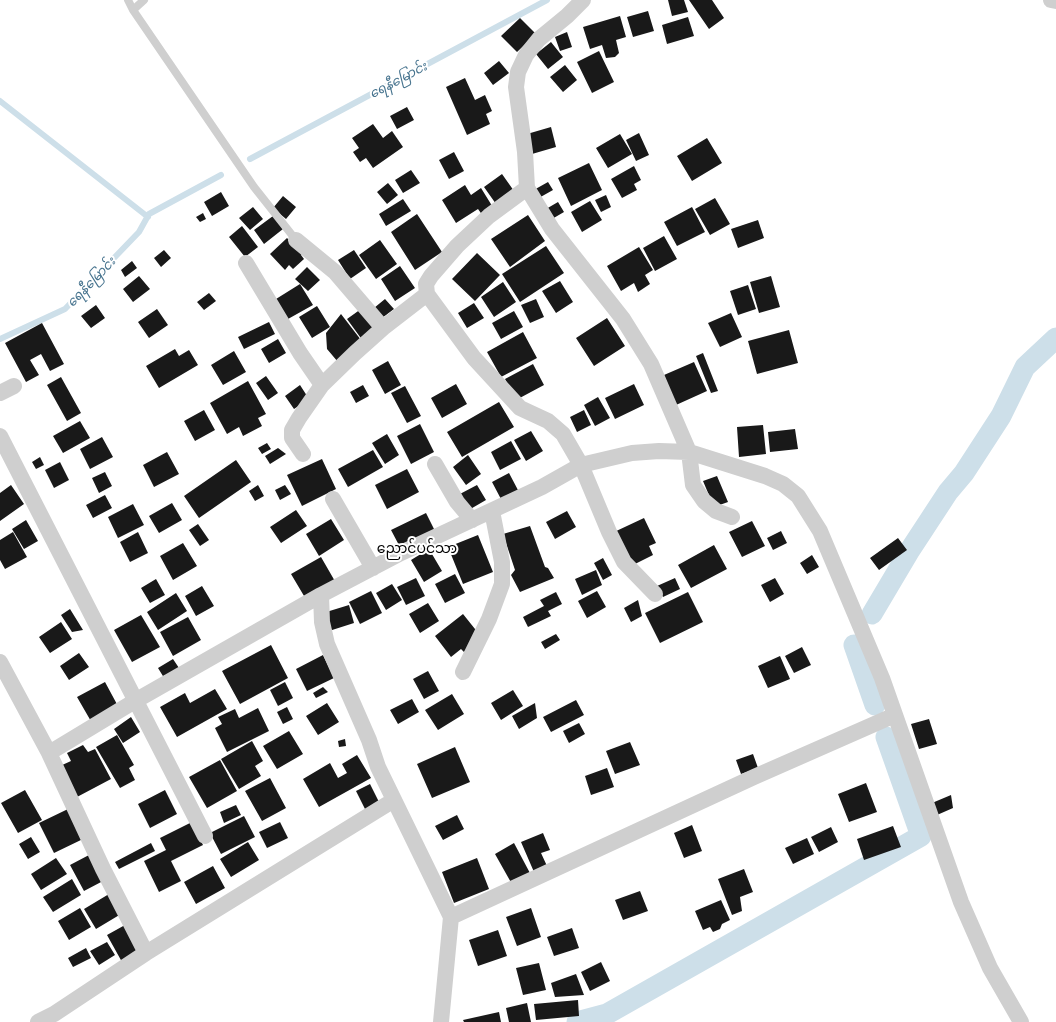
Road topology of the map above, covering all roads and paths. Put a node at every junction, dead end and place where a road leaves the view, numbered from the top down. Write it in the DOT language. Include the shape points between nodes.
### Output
graph roads {
  1 [pos="128,0"];
  2 [pos="144,0"];
  3 [pos="583,0"];
  4 [pos="1051,0"];
  5 [pos="1056,1"];
  6 [pos="133,10"];
  7 [pos="527,188"];
  8 [pos="296,240"];
  9 [pos="246,263"];
  10 [pos="427,294"];
  11 [pos="383,328"];
  12 [pos="322,385"];
  13 [pos="0,436"];
  14 [pos="689,452"];
  15 [pos="303,454"];
  16 [pos="435,464"];
  17 [pos="581,465"];
  18 [pos="333,499"];
  19 [pos="492,511"];
  20 [pos="732,517"];
  21 [pos="472,520"];
  22 [pos="373,568"];
  23 [pos="654,594"];
  24 [pos="321,595"];
  25 [pos="0,662"];
  26 [pos="463,672"];
  27 [pos="135,701"];
  28 [pos="895,715"];
  29 [pos="49,753"];
  30 [pos="394,800"];
  31 [pos="205,836"];
  32 [pos="450,916"];
  33 [pos="146,953"];
  34 [pos="442,1016"];
  35 [pos="38,1022"];
  36 [pos="430,1022"];
  37 [pos="1021,1022"];
  1 -- 6 [label="lane"];
  2 -- 6 [label="lane"];
  3 -- 7 [label="street" via="539,39 526,55 518,72 516,87"];
  4 -- 5 [label="street"];
  6 -- 8 [label="lane" via="254,187"];
  7 -- 10 [label="street" via="489,216 457,246 426,284"];
  7 -- 14 [label="street" via="552,228 623,319 651,364"];
  8 -- 11 [label="street" via="335,272"];
  9 -- 12 [label="street"];
  10 -- 11 [label="street"];
  10 -- 17 [label="street" via="474,358 520,408 548,421 563,434"];
  11 -- 12 [label="street"];
  12 -- 15 [label="street" via="292,430 292,438"];
  13 -- 27 [label="street"];
  14 -- 17 [label="street" via="632,453"];
  14 -- 20 [label="street" via="693,485 704,501 716,512"];
  14 -- 28 [label="street" via="765,476 783,484 798,496 823,538"];
  16 -- 21 [label="street" via="457,502"];
  17 -- 19 [label="street"];
  17 -- 23 [label="street" via="624,562"];
  18 -- 22 [label="street"];
  19 -- 21 [label="street"];
  19 -- 26 [label="street" via="502,562 502,584 489,620"];
  21 -- 22 [label="street"];
  22 -- 24 [label="street"];
  24 -- 27 [label="street"];
  24 -- 30 [label="street" via="322,622 327,644"];
  25 -- 29 [label="street"];
  27 -- 29 [label="street"];
  27 -- 31 [label="street"];
  28 -- 32 [label="street"];
  28 -- 37 [label="street" via="961,902 990,968"];
  29 -- 33 [label="street"];
  30 -- 32 [label="street"];
  30 -- 33 [label="street"];
  32 -- 34 [label="street"];
  33 -- 35 [label="street"];
  34 -- 36 [label="street"];
}
